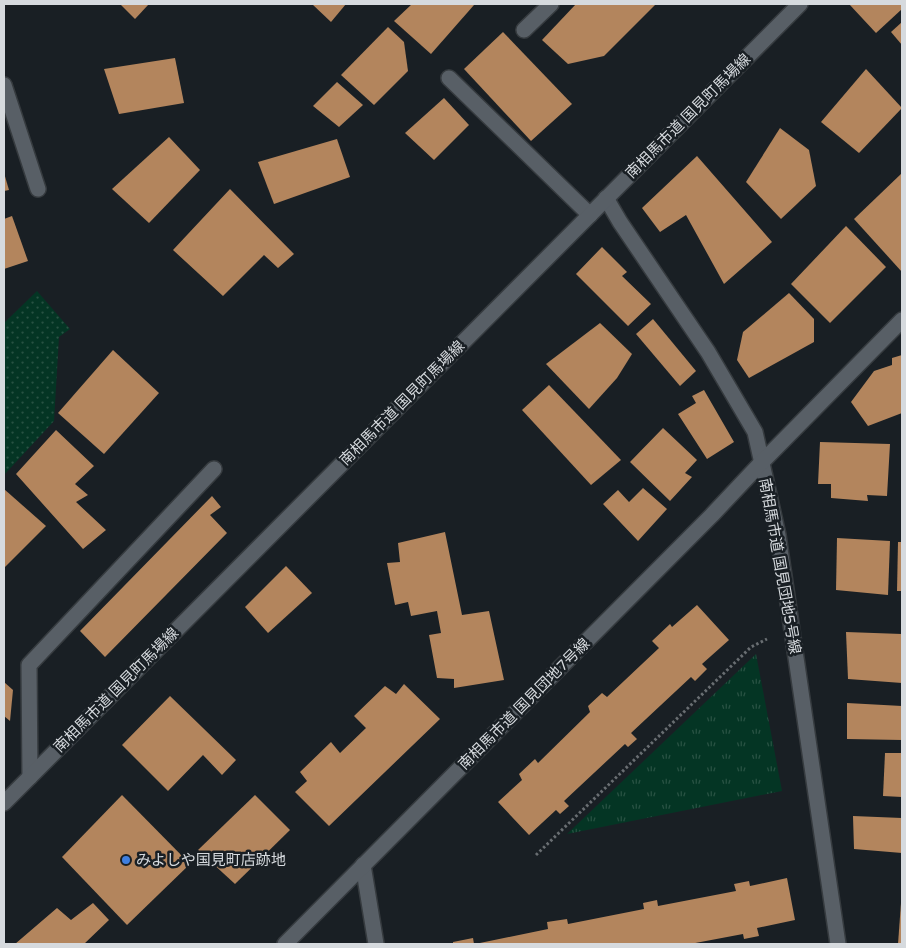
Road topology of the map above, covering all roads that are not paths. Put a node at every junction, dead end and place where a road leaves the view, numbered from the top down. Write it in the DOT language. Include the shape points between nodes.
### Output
graph roads {
  1 [pos="551,4"];
  2 [pos="800,4"];
  3 [pos="524,30"];
  4 [pos="448,78"];
  5 [pos="4,85"];
  6 [pos="38,189"];
  7 [pos="606,198"];
  8 [pos="590,215"];
  9 [pos="902,320"];
  10 [pos="762,462"];
  11 [pos="214,469"];
  12 [pos="30,777"];
  13 [pos="4,803"];
  14 [pos="363,865"];
  15 [pos="285,944"];
  16 [pos="376,944"];
  17 [pos="838,944"];
  1 -- 3 [label="street"];
  2 -- 7 [label="street, 南相馬市道 国見町馬場線"];
  4 -- 8 [label="street"];
  5 -- 6 [label="street"];
  7 -- 8 [label="street, 南相馬市道 国見町馬場線"];
  7 -- 10 [label="street, 南相馬市道 国見団地5号線" via="755,432"];
  8 -- 12 [label="street, 南相馬市道 国見町馬場線"];
  9 -- 10 [label="street, 南相馬市道 国見団地7号線"];
  10 -- 14 [label="street, 南相馬市道 国見団地7号線"];
  10 -- 17 [label="street, 南相馬市道 国見団地5号線" via="778,535"];
  11 -- 12 [label="street" via="29,665"];
  12 -- 13 [label="street, 南相馬市道 国見町馬場線"];
  14 -- 15 [label="street, 南相馬市道 国見団地7号線"];
  14 -- 16 [label="street"];
}
